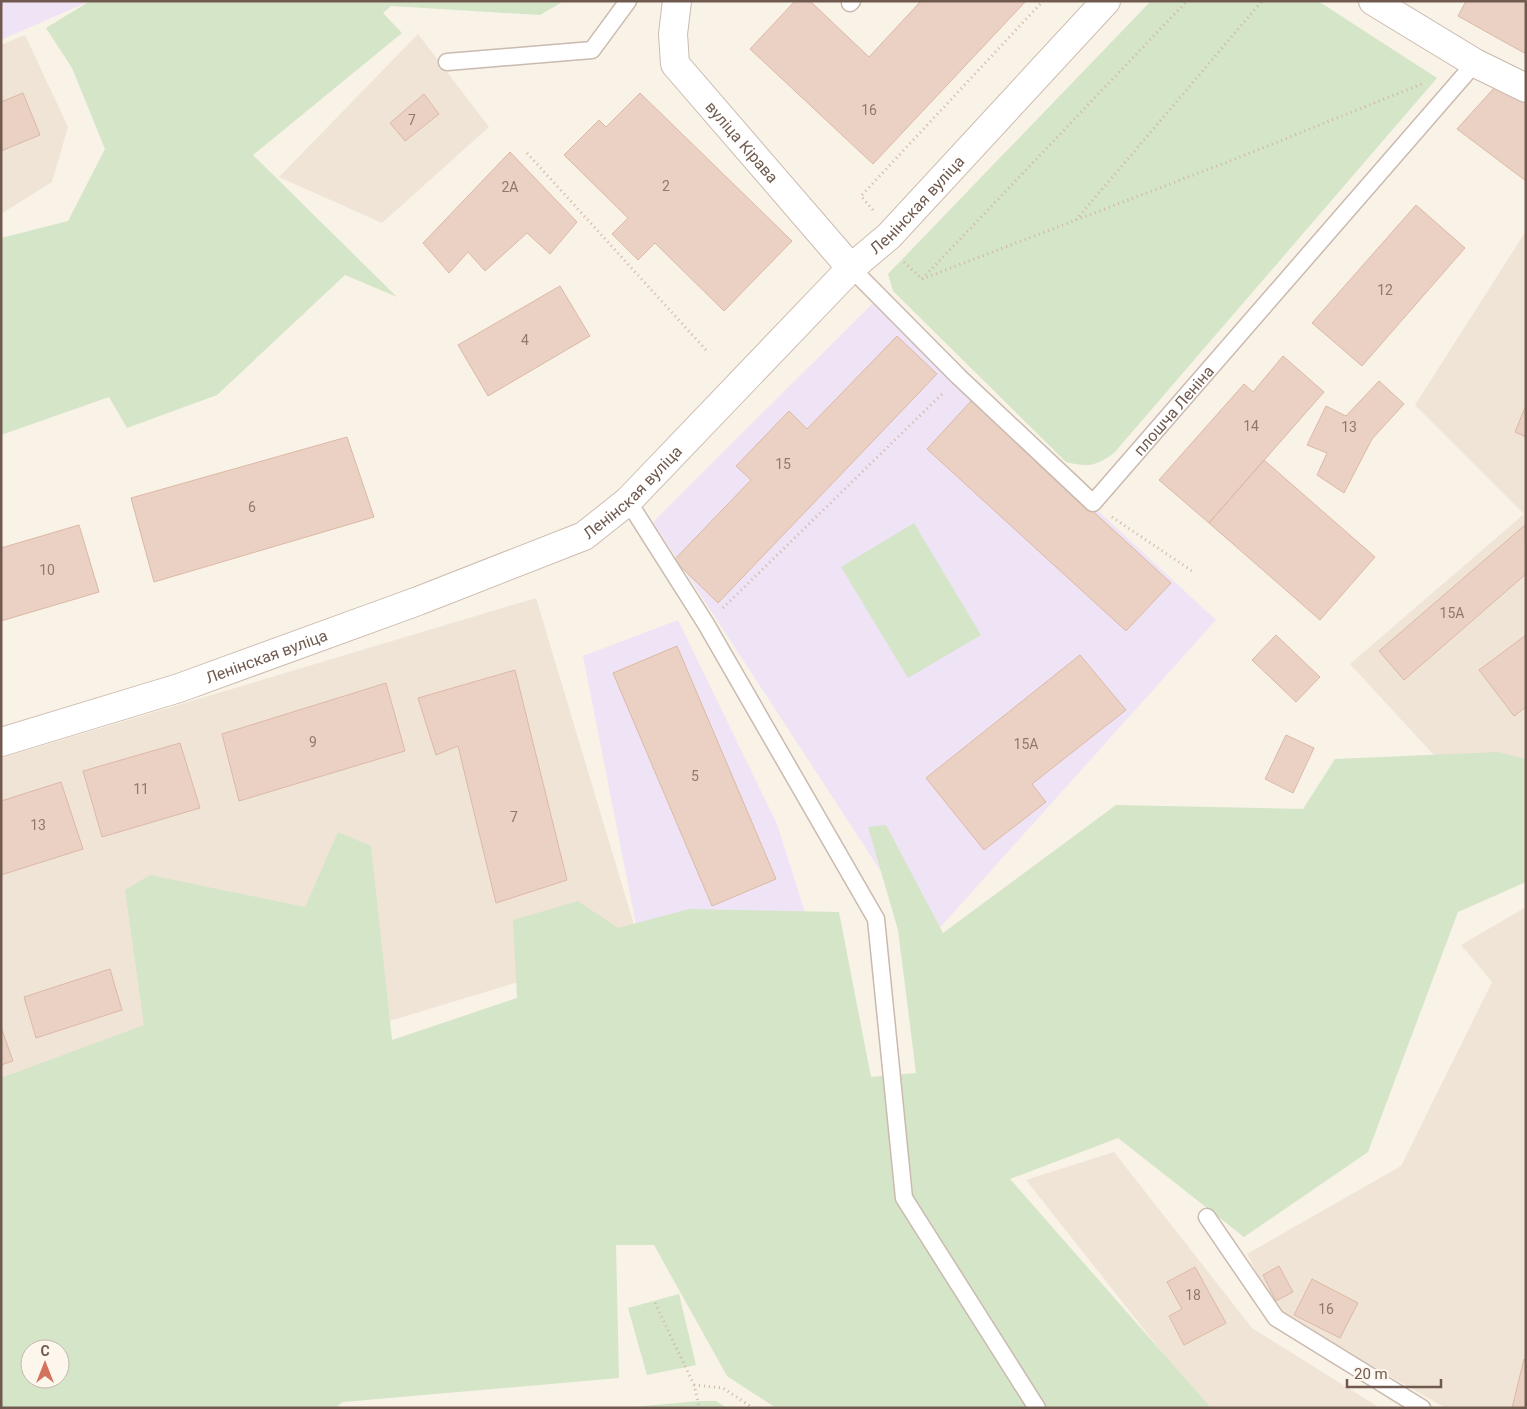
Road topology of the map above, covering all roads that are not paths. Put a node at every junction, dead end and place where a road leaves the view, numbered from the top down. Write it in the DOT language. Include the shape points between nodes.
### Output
graph roads {
  1 [pos="628,1"];
  2 [pos="676,1"];
  3 [pos="1106,1"];
  4 [pos="1373,1"];
  5 [pos="446,62"];
  6 [pos="1475,63"];
  7 [pos="1526,88"];
  8 [pos="851,268"];
  9 [pos="628,501"];
  10 [pos="1,742"];
  11 [pos="1207,1217"];
  12 [pos="1037,1408"];
  13 [pos="1422,1408"];
  1 -- 5 [label="lane" via="592,50"];
  2 -- 8 [label="main road, вуліца Кірава" via="675,64"];
  3 -- 8 [label="main road, Ленінская вуліца" via="889,236"];
  4 -- 6 [label="main road"];
  6 -- 7 [label="main road"];
  6 -- 8 [label="lane, плошча Леніна" via="1093,504 959,377"];
  8 -- 9 [label="main road, Ленінская вуліца"];
  9 -- 10 [label="main road, Ленінская вуліца" via="584,536 418,601 180,688"];
  9 -- 12 [label="lane" via="706,624 876,919 904,1198"];
  11 -- 13 [label="lane" via="1276,1318"];
}
